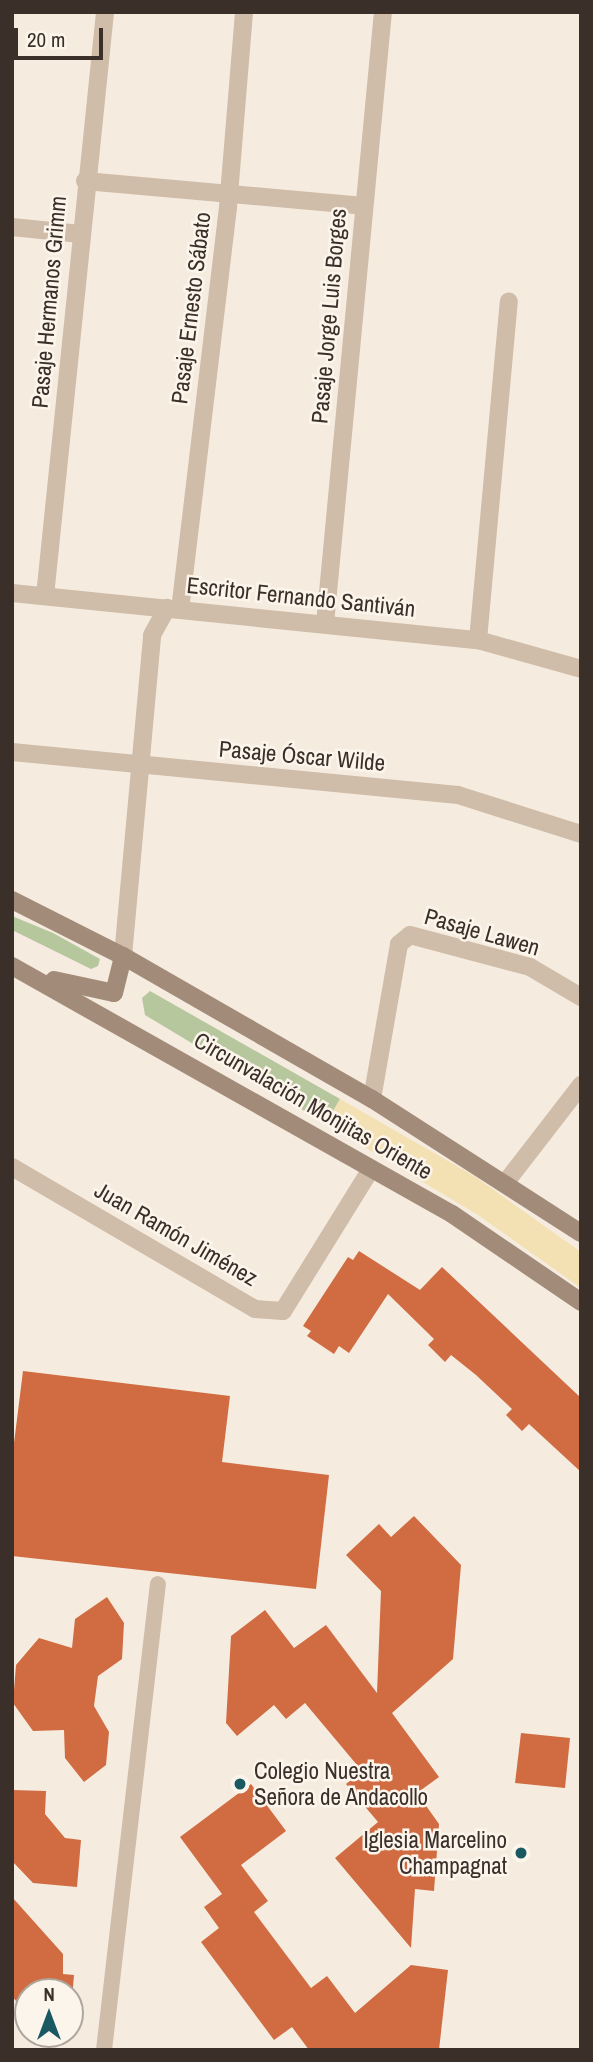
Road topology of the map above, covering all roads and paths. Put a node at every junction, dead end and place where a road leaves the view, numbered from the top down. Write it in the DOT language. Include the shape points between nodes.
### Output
graph roads {
  1 [pos="105,12"];
  2 [pos="244,12"];
  3 [pos="383,12"];
  4 [pos="85,181"];
  5 [pos="225,195"];
  6 [pos="364,206"];
  7 [pos="12,227"];
  8 [pos="81,234"];
  9 [pos="509,301"];
  10 [pos="12,593"];
  11 [pos="45,596"];
  12 [pos="174,609"];
  13 [pos="325,624"];
  14 [pos="478,640"];
  15 [pos="581,669"];
  16 [pos="12,752"];
  17 [pos="141,765"];
  18 [pos="581,834"];
  19 [pos="12,900"];
  20 [pos="123,956"];
  21 [pos="12,966"];
  22 [pos="40,978"];
  23 [pos="581,997"];
  24 [pos="581,1085"];
  25 [pos="372,1099"];
  26 [pos="12,1167"];
  27 [pos="371,1169"];
  28 [pos="506,1182"];
  29 [pos="581,1233"];
  30 [pos="581,1302"];
  31 [pos="158,1584"];
  32 [pos="104,2050"];
  1 -- 4 [label="street, Pasaje Hermanos Grimm"];
  2 -- 5 [label="street, Pasaje Ernesto Sábato"];
  3 -- 6 [label="street, Pasaje Jorge Luis Borges"];
  4 -- 5 [label="street"];
  4 -- 8 [label="street, Pasaje Hermanos Grimm"];
  5 -- 6 [label="street"];
  5 -- 12 [label="street, Pasaje Ernesto Sábato"];
  6 -- 13 [label="street, Pasaje Jorge Luis Borges"];
  7 -- 8 [label="street"];
  8 -- 11 [label="street, Pasaje Hermanos Grimm"];
  9 -- 14 [label="street"];
  10 -- 11 [label="street, Escritor Fernando Santiván"];
  11 -- 12 [label="street, Escritor Fernando Santiván"];
  12 -- 13 [label="street, Escritor Fernando Santiván"];
  12 -- 17 [label="street" via="152,635"];
  13 -- 14 [label="street, Escritor Fernando Santiván"];
  14 -- 15 [label="street, Escritor Fernando Santiván"];
  16 -- 17 [label="street, Pasaje Óscar Wilde"];
  17 -- 18 [label="street, Pasaje Óscar Wilde" via="458,795"];
  17 -- 20 [label="street"];
  19 -- 20 [label="street, Circunvalación Monjitas Oriente"];
  20 -- 22 [label="street" via="114,993"];
  20 -- 25 [label="street, Circunvalación Monjitas Oriente"];
  21 -- 22 [label="street, Circunvalación Monjitas Oriente"];
  22 -- 27 [label="street, Circunvalación Monjitas Oriente"];
  23 -- 25 [label="street, Pasaje Lawen" via="530,967 410,935 399,944"];
  24 -- 28 [label="street"];
  25 -- 28 [label="street, Circunvalación Monjitas Oriente"];
  26 -- 27 [label="street, Juan Ramón Jiménez" via="255,1309 283,1311"];
  27 -- 30 [label="street, Circunvalación Monjitas Oriente" via="452,1214"];
  28 -- 29 [label="street, Circunvalación Monjitas Oriente"];
  31 -- 32 [label="lane"];
}
